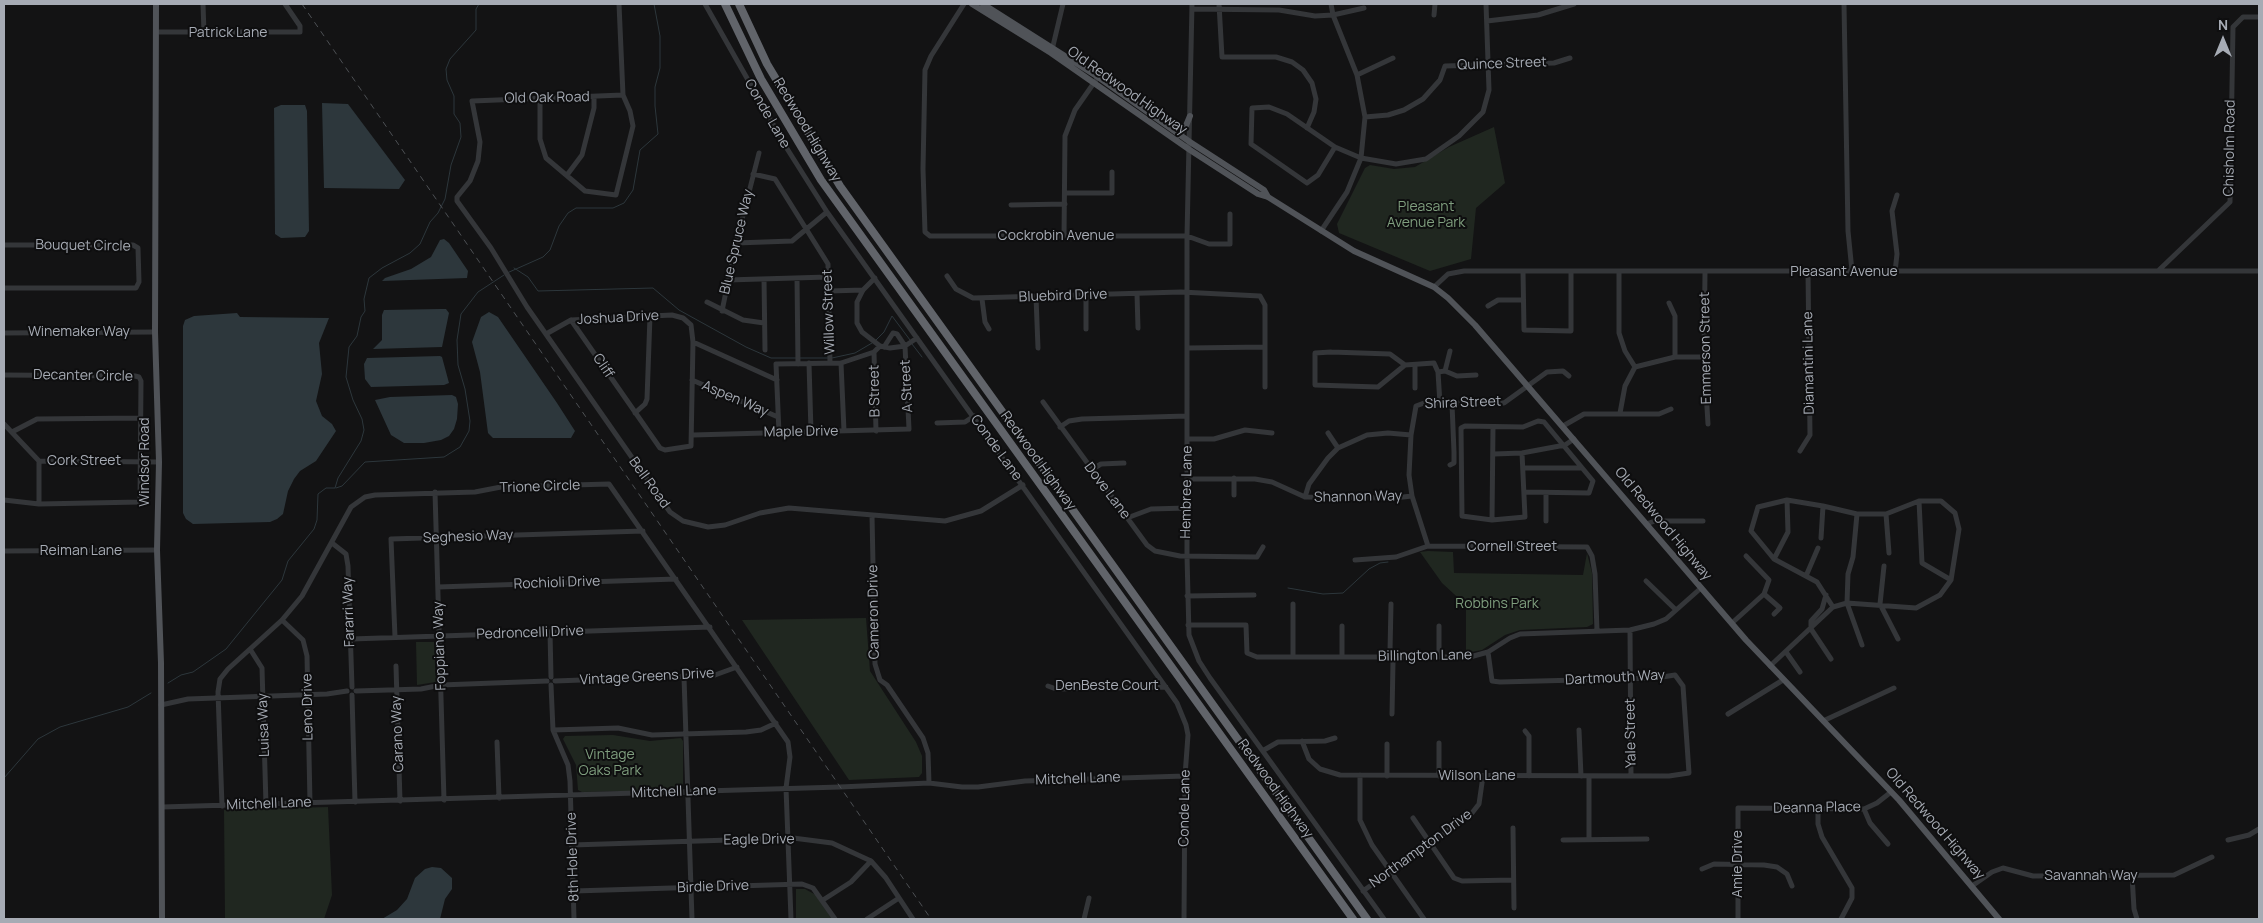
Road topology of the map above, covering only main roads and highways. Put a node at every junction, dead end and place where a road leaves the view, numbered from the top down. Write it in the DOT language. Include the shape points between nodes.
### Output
graph roads {
  1 [pos="156,4"];
  2 [pos="720,4"];
  3 [pos="725,4"];
  4 [pos="739,4"];
  5 [pos="744,4"];
  6 [pos="972,4"];
  7 [pos="983,4"];
  8 [pos="1052,50"];
  9 [pos="762,53"];
  10 [pos="751,59"];
  11 [pos="1096,80"];
  12 [pos="1190,116"];
  13 [pos="1179,135"];
  14 [pos="1190,146"];
  15 [pos="162,919"];
  16 [pos="1353,919"];
  17 [pos="1366,919"];
  18 [pos="1999,919"];
  1 -- 15 [label="main road, Windsor Road" via="155,332"];
  2 -- 10 [label="highway"];
  3 -- 10 [label="highway, Redwood Highway"];
  4 -- 9 [label="highway, Redwood Highway"];
  5 -- 9 [label="highway"];
  6 -- 8 [label="main road, Old Redwood Highway"];
  7 -- 8 [label="main road, Old Redwood Highway"];
  8 -- 11 [label="main road, Old Redwood Highway"];
  9 -- 17 [label="highway, Redwood Highway" via="791,108 840,186"];
  10 -- 16 [label="highway, Redwood Highway" via="821,180"];
  11 -- 13 [label="main road, Old Redwood Highway"];
  11 -- 14 [label="main road, Old Redwood Highway"];
  12 -- 13 [label="main road"];
  13 -- 14 [label="main road, Old Redwood Highway"];
  14 -- 18 [label="main road, Old Redwood Highway" via="1372,260 1434,287 1462,310 1701,588 1783,680 1891,792"];
}
